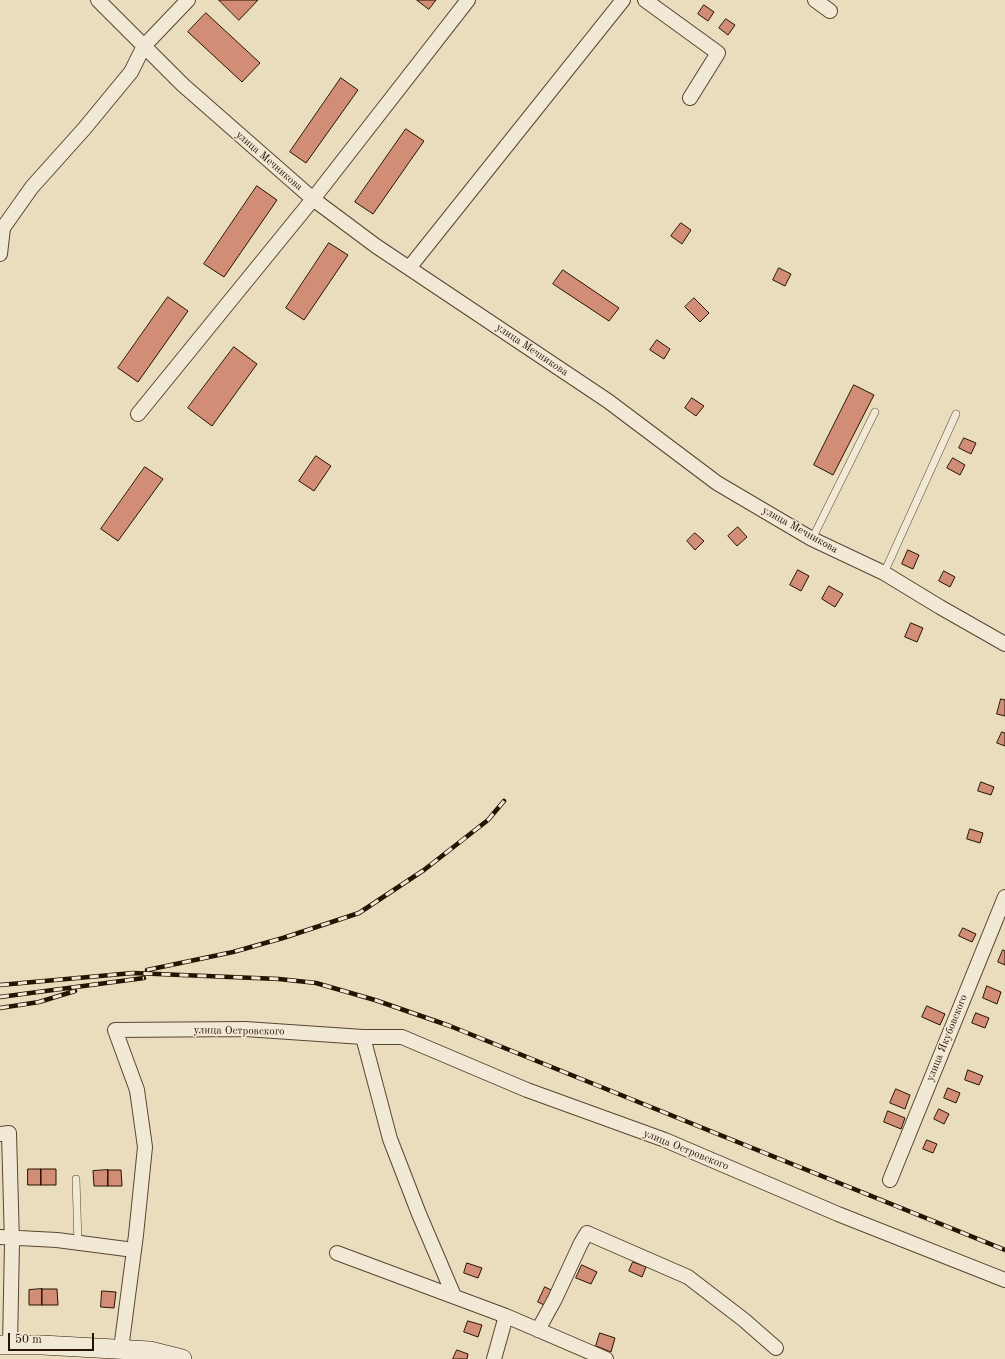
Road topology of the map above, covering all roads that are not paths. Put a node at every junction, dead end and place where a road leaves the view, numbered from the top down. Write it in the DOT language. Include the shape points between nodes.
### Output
graph roads {
  1 [pos="98,0"];
  2 [pos="188,0"];
  3 [pos="468,0"];
  4 [pos="623,0"];
  5 [pos="645,0"];
  6 [pos="815,0"];
  7 [pos="830,11"];
  8 [pos="144,46"];
  9 [pos="690,98"];
  10 [pos="313,199"];
  11 [pos="0,254"];
  12 [pos="410,268"];
  13 [pos="875,412"];
  14 [pos="138,414"];
  15 [pos="956,414"];
  16 [pos="812,539"];
  17 [pos="884,573"];
  18 [pos="1005,644"];
  19 [pos="1005,897"];
  20 [pos="362,1037"];
  21 [pos="5,1133"];
  22 [pos="76,1178"];
  23 [pos="890,1180"];
  24 [pos="6,1237"];
  25 [pos="78,1243"];
  26 [pos="134,1250"];
  27 [pos="337,1253"];
  28 [pos="1005,1280"];
  29 [pos="454,1296"];
  30 [pos="506,1316"];
  31 [pos="538,1330"];
  32 [pos="5,1345"];
  33 [pos="776,1348"];
  34 [pos="121,1349"];
  35 [pos="182,1359"];
  36 [pos="494,1359"];
  37 [pos="606,1359"];
  1 -- 8 [label="street, улица Мечникова"];
  2 -- 8 [label="street"];
  3 -- 10 [label="street"];
  4 -- 12 [label="street"];
  5 -- 9 [label="street" via="718,53"];
  6 -- 7 [label="street"];
  8 -- 10 [label="street, улица Мечникова" via="183,85"];
  8 -- 11 [label="street" via="131,72 32,187 3,228"];
  10 -- 12 [label="street, улица Мечникова"];
  10 -- 14 [label="street"];
  12 -- 16 [label="street, улица Мечникова" via="608,401 717,482"];
  13 -- 16 [label="lane"];
  15 -- 17 [label="lane"];
  16 -- 17 [label="street, улица Мечникова"];
  17 -- 18 [label="street, улица Мечникова"];
  19 -- 23 [label="street, улица Якубовского"];
  20 -- 26 [label="street, улица Островского" via="244,1029 115,1030 136,1090 145,1147"];
  20 -- 28 [label="street, улица Островского" via="402,1037 527,1090 665,1140 838,1214"];
  20 -- 29 [label="street" via="390,1139"];
  21 -- 24 [label="street"];
  22 -- 25 [label="lane"];
  24 -- 25 [label="street"];
  24 -- 32 [label="street"];
  25 -- 26 [label="street"];
  26 -- 34 [label="street"];
  27 -- 29 [label="street"];
  29 -- 30 [label="street"];
  30 -- 31 [label="street"];
  30 -- 36 [label="street"];
  31 -- 33 [label="street" via="587,1234 688,1277"];
  31 -- 37 [label="street"];
  32 -- 34 [label="street"];
  34 -- 35 [label="street" via="150,1351"];
}
